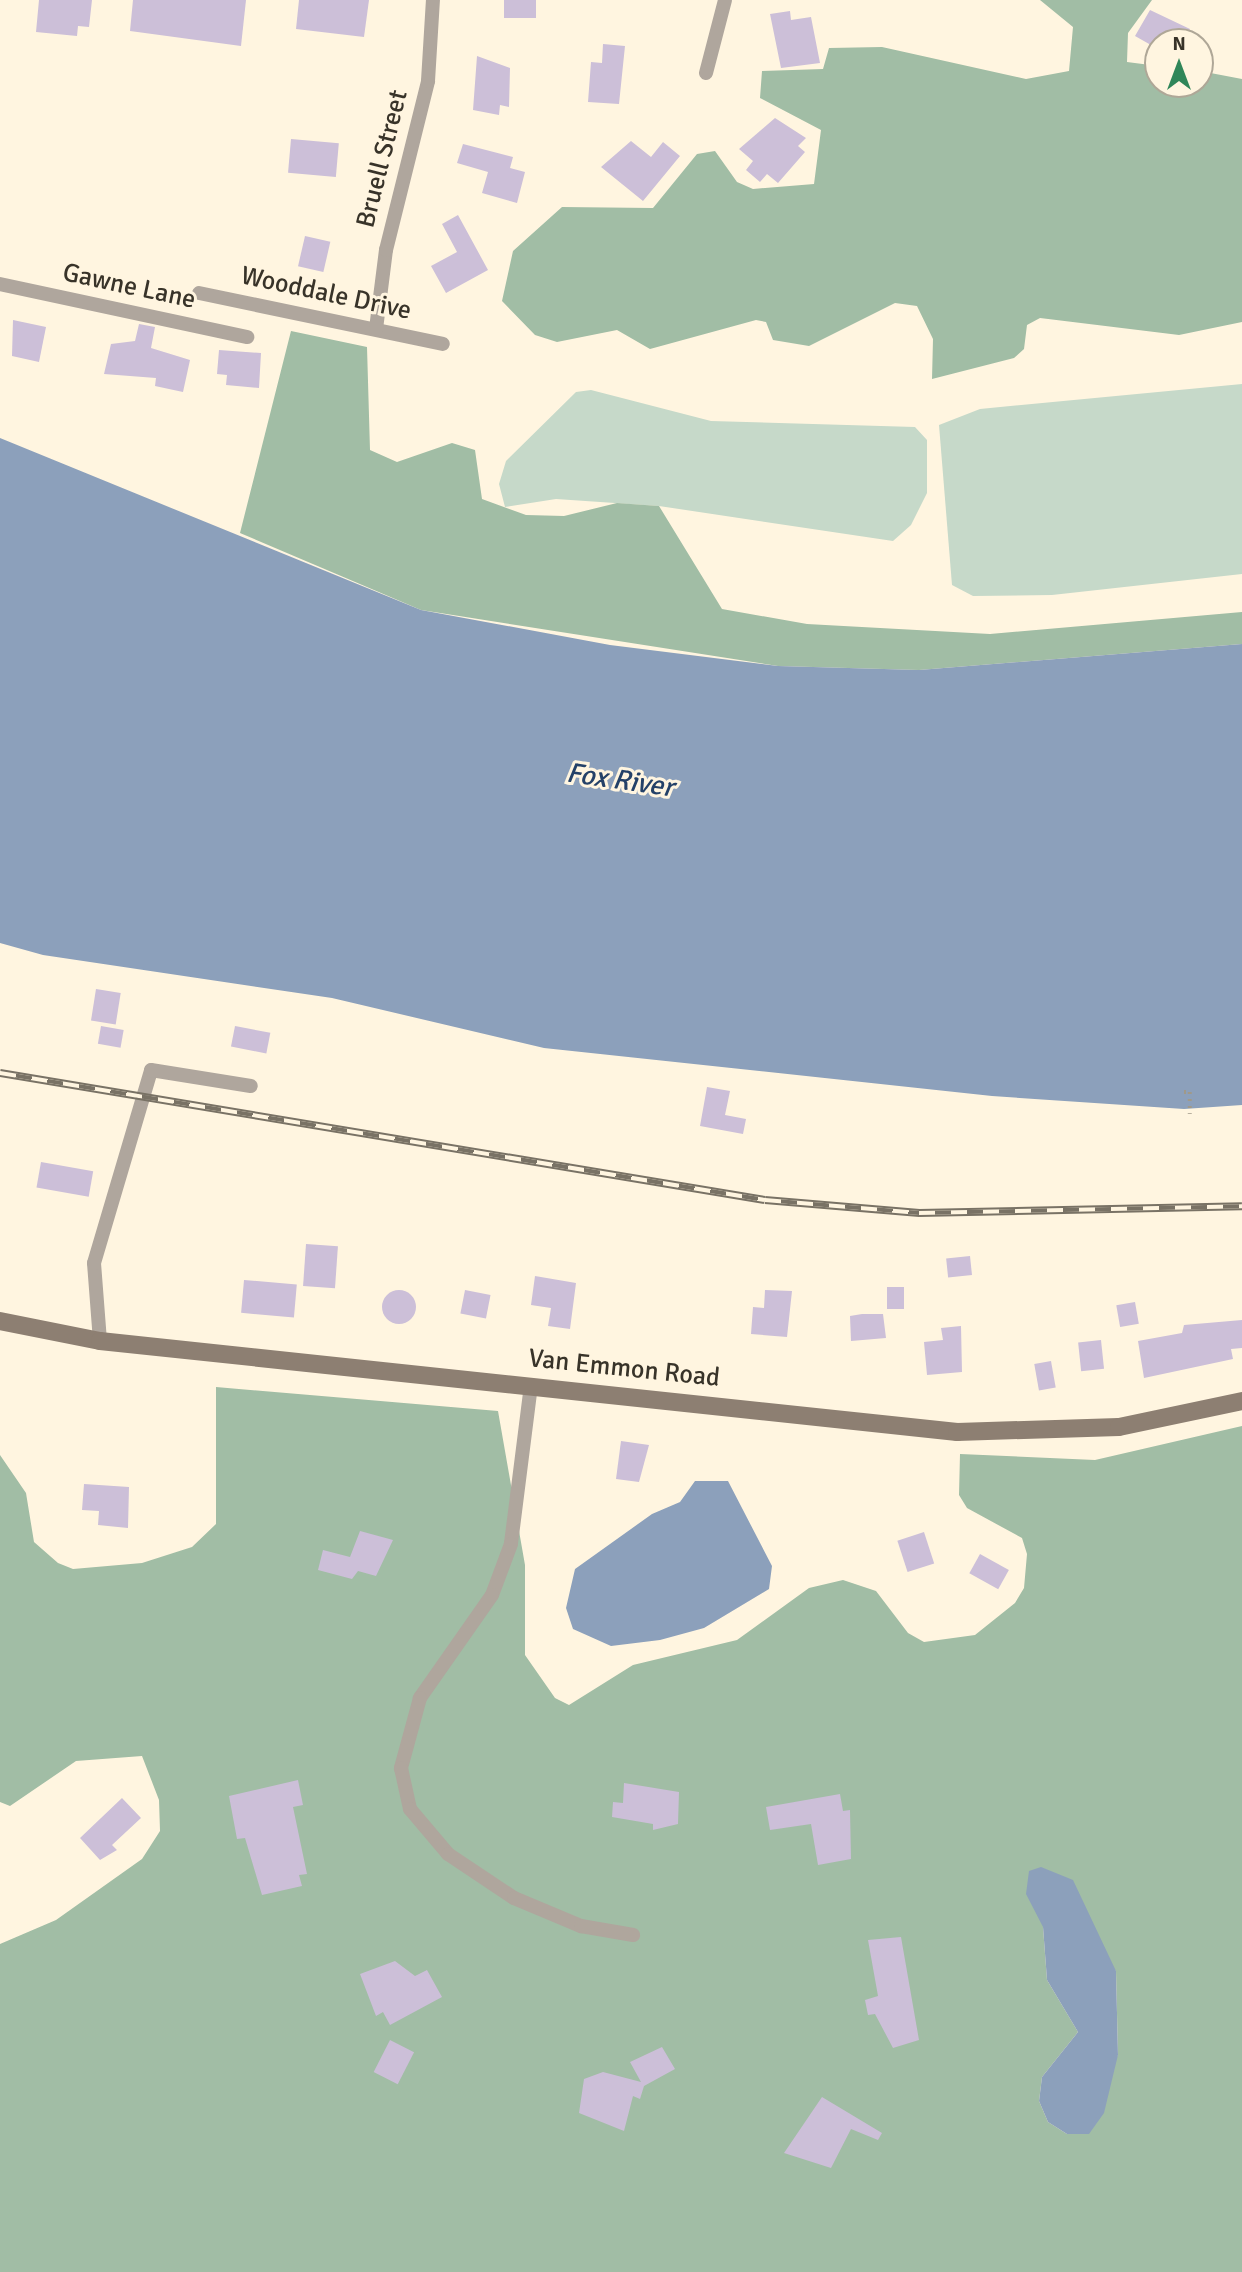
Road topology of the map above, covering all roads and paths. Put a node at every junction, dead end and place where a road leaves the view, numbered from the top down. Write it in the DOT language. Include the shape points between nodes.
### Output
graph roads {
  1 [pos="433,0"];
  2 [pos="725,0"];
  3 [pos="706,73"];
  4 [pos="0,284"];
  5 [pos="199,293"];
  6 [pos="376,329"];
  7 [pos="247,337"];
  8 [pos="443,344"];
  9 [pos="251,1086"];
  10 [pos="1184,1092"];
  11 [pos="1190,1114"];
  12 [pos="0,1321"];
  13 [pos="100,1342"];
  14 [pos="531,1385"];
  15 [pos="1242,1401"];
  16 [pos="633,1935"];
  1 -- 6 [label="street, Bruell Street" via="428,81 388,239"];
  2 -- 3 [label="street"];
  4 -- 7 [label="street, Gawne Lane"];
  5 -- 6 [label="street, Wooddale Drive"];
  6 -- 8 [label="street, Wooddale Drive"];
  9 -- 13 [label="street" via="151,1070 94,1263"];
  10 -- 11 [label="path" via="1190,1092"];
  12 -- 13 [label="street, Van Emmon Road"];
  13 -- 14 [label="street, Van Emmon Road"];
  14 -- 15 [label="street, Van Emmon Road" via="995,1433 1119,1427"];
  14 -- 16 [label="street" via="511,1544 492,1595 420,1698 401,1768 410,1809 448,1854 514,1898 581,1926"];
}
